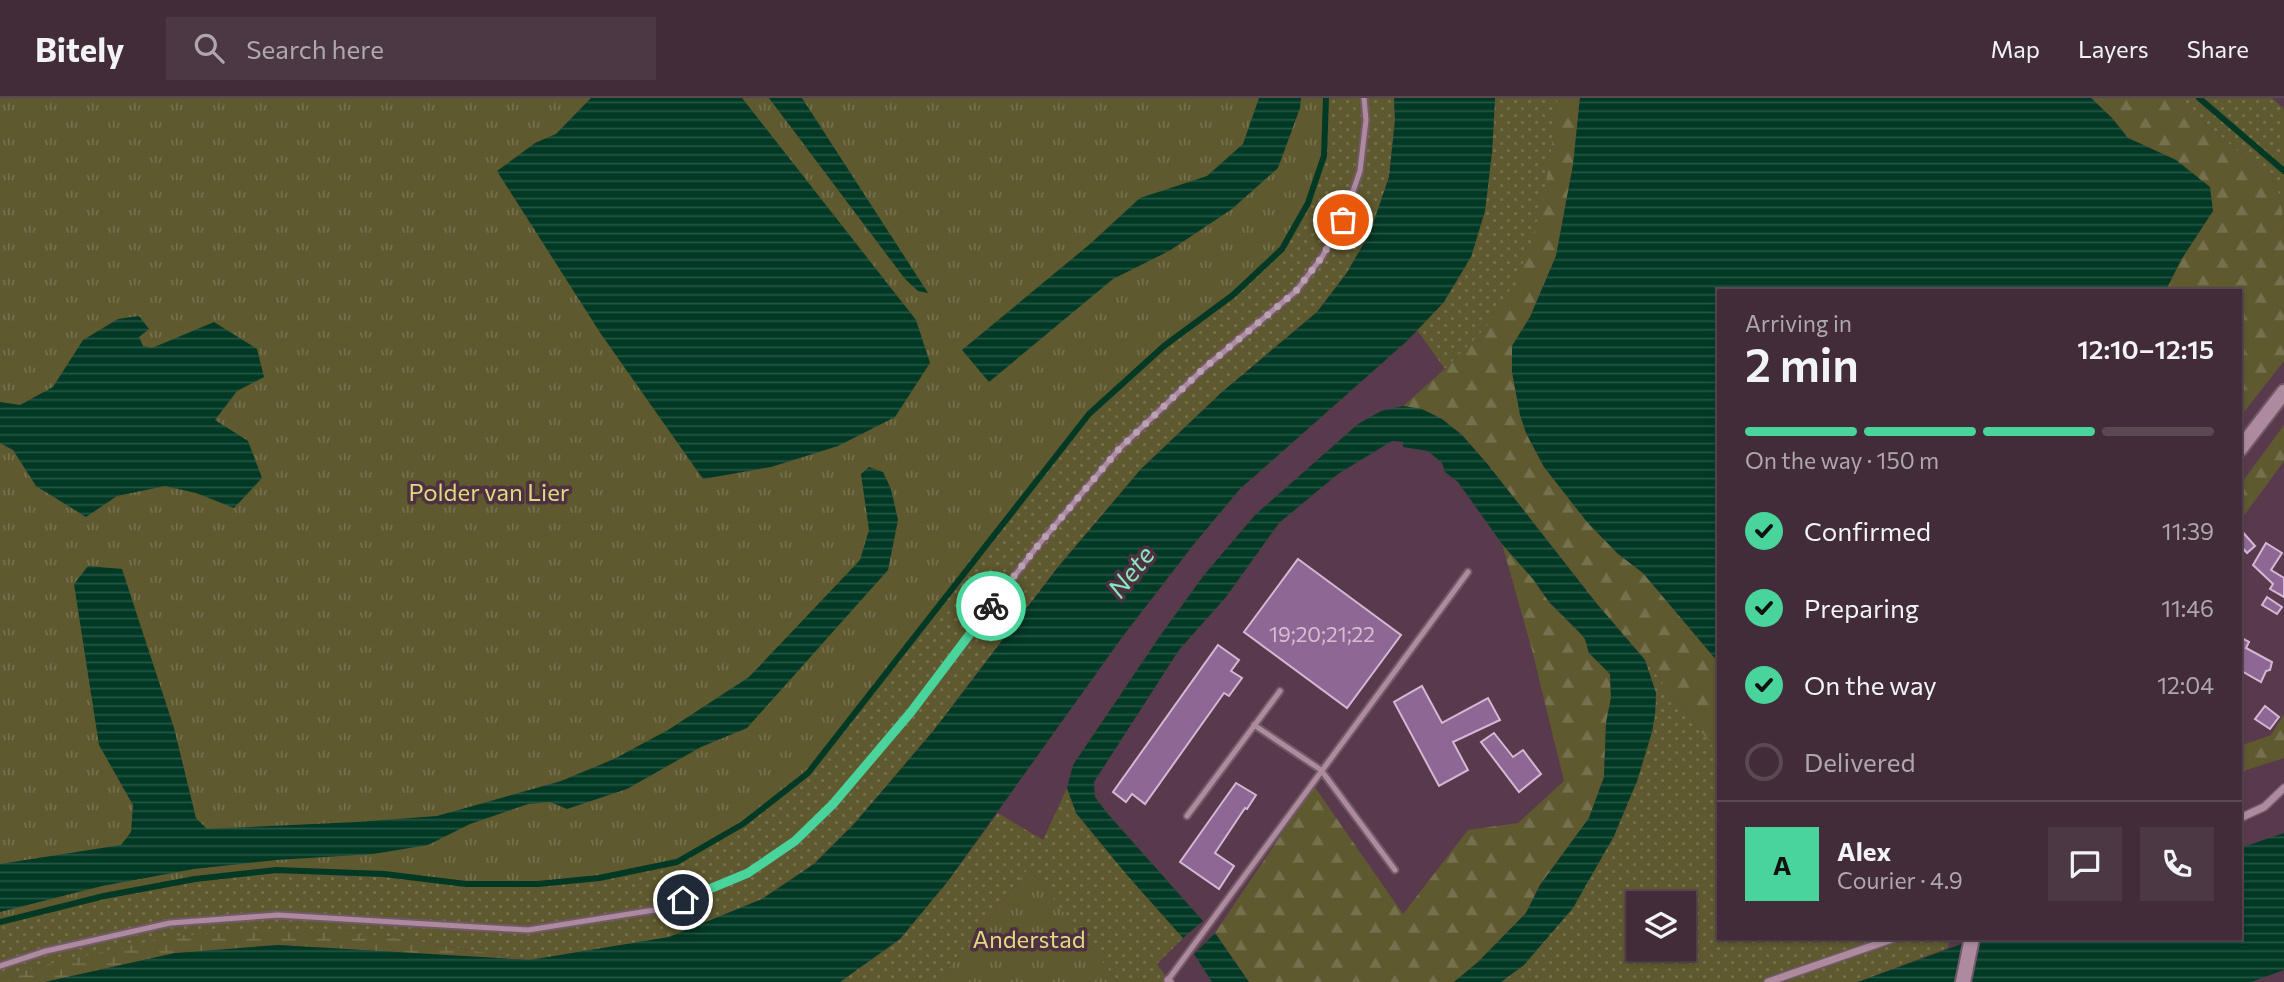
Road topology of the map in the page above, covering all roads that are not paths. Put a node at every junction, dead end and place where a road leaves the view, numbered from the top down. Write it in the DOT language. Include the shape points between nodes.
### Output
graph roads {
  1 [pos="1364,98"];
  2 [pos="2284,391"];
  3 [pos="2242,446"];
  4 [pos="1468,572"];
  5 [pos="1280,691"];
  6 [pos="1254,724"];
  7 [pos="1321,770"];
  8 [pos="2284,788"];
  9 [pos="1187,816"];
  10 [pos="2242,817"];
  11 [pos="1395,870"];
  12 [pos="1889,940"];
  13 [pos="1972,940"];
  14 [pos="0,966"];
  15 [pos="1169,981"];
  16 [pos="1768,982"];
  17 [pos="1963,982"];
  1 -- 14 [label="lane" via="1360,171 1343,220 1296,291 1202,370 1119,449 833,804 795,841 748,873 661,909 528,930 264,916 170,923"];
  2 -- 3 [label="main road"];
  4 -- 7 [label="lane"];
  5 -- 6 [label="lane"];
  6 -- 7 [label="lane"];
  6 -- 9 [label="lane"];
  7 -- 11 [label="lane"];
  7 -- 15 [label="lane"];
  8 -- 10 [label="street" via="2264,807"];
  12 -- 16 [label="street"];
  13 -- 17 [label="main road"];
}
